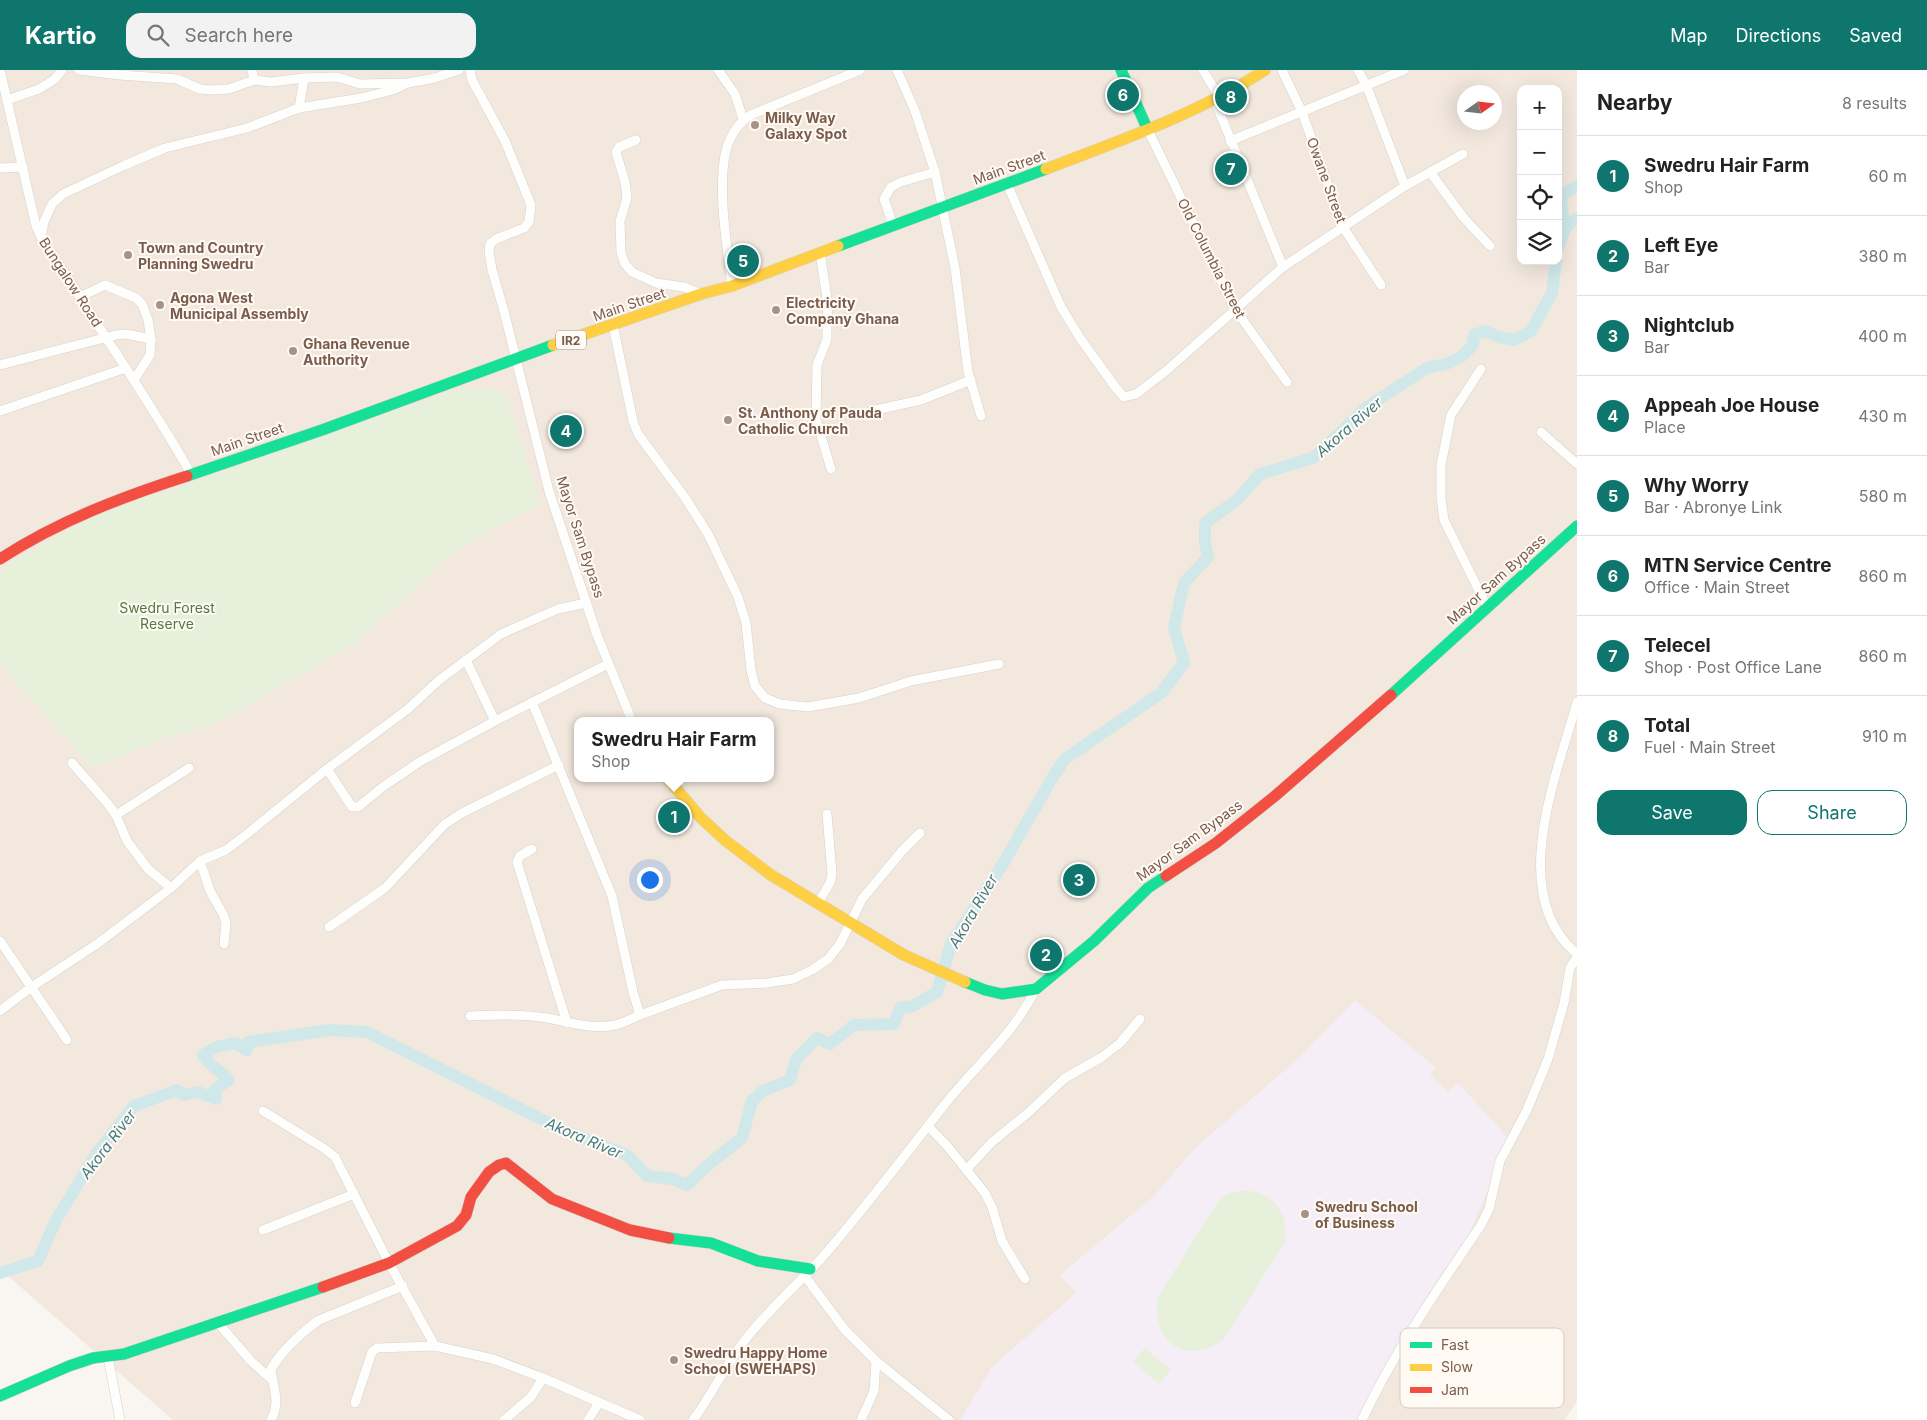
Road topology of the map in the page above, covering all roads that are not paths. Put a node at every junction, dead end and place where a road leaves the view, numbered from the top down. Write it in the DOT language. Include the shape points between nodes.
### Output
graph roads {
  1 [pos="0,70"];
  2 [pos="62,70"];
  3 [pos="79,70"];
  4 [pos="252,70"];
  5 [pos="459,70"];
  6 [pos="470,70"];
  7 [pos="718,70"];
  8 [pos="860,70"];
  9 [pos="898,70"];
  10 [pos="1121,70"];
  11 [pos="1203,70"];
  12 [pos="1265,70"];
  13 [pos="1282,70"];
  14 [pos="1358,70"];
  15 [pos="1404,70"];
  16 [pos="336,74"];
  17 [pos="304,78"];
  18 [pos="254,80"];
  19 [pos="408,83"];
  20 [pos="1367,87"];
  21 [pos="1216,98"];
  22 [pos="7,100"];
  23 [pos="299,108"];
  24 [pos="1302,112"];
  25 [pos="743,120"];
  26 [pos="1147,128"];
  27 [pos="636,140"];
  28 [pos="1230,141"];
  29 [pos="1463,154"];
  30 [pos="23,167"];
  31 [pos="0,168"];
  32 [pos="935,172"];
  33 [pos="1430,172"];
  34 [pos="1007,184"];
  35 [pos="1405,186"];
  36 [pos="943,207"];
  37 [pos="893,225"];
  38 [pos="1343,227"];
  39 [pos="41,237"];
  40 [pos="1490,246"];
  41 [pos="820,252"];
  42 [pos="1283,267"];
  43 [pos="1381,285"];
  44 [pos="732,286"];
  45 [pos="701,294"];
  46 [pos="80,297"];
  47 [pos="1235,309"];
  48 [pos="613,325"];
  49 [pos="106,337"];
  50 [pos="151,339"];
  51 [pos="516,358"];
  52 [pos="0,365"];
  53 [pos="126,368"];
  54 [pos="1480,369"];
  55 [pos="134,380"];
  56 [pos="971,380"];
  57 [pos="1286,382"];
  58 [pos="0,411"];
  59 [pos="871,412"];
  60 [pos="981,416"];
  61 [pos="1541,432"];
  62 [pos="1577,464"];
  63 [pos="831,469"];
  64 [pos="191,474"];
  65 [pos="1577,526"];
  66 [pos="0,559"];
  67 [pos="586,602"];
  68 [pos="1488,607"];
  69 [pos="466,660"];
  70 [pos="608,664"];
  71 [pos="1000,664"];
  72 [pos="532,702"];
  73 [pos="1577,702"];
  74 [pos="630,717"];
  75 [pos="495,721"];
  76 [pos="72,763"];
  77 [pos="558,766"];
  78 [pos="189,768"];
  79 [pos="327,769"];
  80 [pos="670,782"];
  81 [pos="827,814"];
  82 [pos="116,815"];
  83 [pos="920,833"];
  84 [pos="532,849"];
  85 [pos="200,861"];
  86 [pos="171,888"];
  87 [pos="818,903"];
  88 [pos="850,924"];
  89 [pos="330,927"];
  90 [pos="0,942"];
  91 [pos="224,944"];
  92 [pos="1577,956"];
  93 [pos="30,988"];
  94 [pos="1036,989"];
  95 [pos="0,1012"];
  96 [pos="640,1015"];
  97 [pos="470,1016"];
  98 [pos="1140,1019"];
  99 [pos="567,1023"];
  100 [pos="68,1040"];
  101 [pos="263,1111"];
  102 [pos="928,1126"];
  103 [pos="967,1169"];
  104 [pos="354,1194"];
  105 [pos="262,1230"];
  106 [pos="389,1263"];
  107 [pos="807,1272"];
  108 [pos="1025,1278"];
  109 [pos="403,1286"];
  110 [pos="218,1323"];
  111 [pos="1412,1328"];
  112 [pos="435,1346"];
  113 [pos="1400,1348"];
  114 [pos="108,1357"];
  115 [pos="876,1361"];
  116 [pos="543,1378"];
  117 [pos="272,1380"];
  118 [pos="0,1396"];
  119 [pos="355,1403"];
  120 [pos="599,1403"];
  121 [pos="120,1420"];
  122 [pos="271,1420"];
  123 [pos="504,1420"];
  124 [pos="588,1420"];
  125 [pos="640,1420"];
  126 [pos="693,1420"];
  127 [pos="862,1420"];
  128 [pos="949,1420"];
  129 [pos="1362,1420"];
  1 -- 22 [label="street, Bungalow Road"];
  2 -- 22 [label="street" via="55,80 39,89"];
  3 -- 18 [label="street" via="177,79 211,90 229,90"];
  4 -- 18 [label="street"];
  5 -- 19 [label="street"];
  6 -- 51 [label="street, Mayor Sam Bypass" via="472,80 506,141 531,205 529,222 524,228 496,239 490,244 489,251"];
  7 -- 25 [label="street" via="735,94"];
  8 -- 25 [label="street"];
  9 -- 32 [label="street"];
  10 -- 26 [label="street"];
  11 -- 21 [label="street"];
  12 -- 21 [label="street, Main Street"];
  13 -- 24 [label="street, Owane Street"];
  14 -- 20 [label="street"];
  15 -- 20 [label="street"];
  16 -- 17 [label="street"];
  16 -- 19 [label="street" via="360,84"];
  17 -- 18 [label="street" via="271,82"];
  17 -- 23 [label="street"];
  19 -- 23 [label="street" via="361,98"];
  20 -- 24 [label="street"];
  20 -- 35 [label="street"];
  21 -- 26 [label="street, Main Street"];
  21 -- 28 [label="street"];
  22 -- 30 [label="street, Bungalow Road"];
  23 -- 39 [label="street" via="248,128 165,148 62,194 52,204"];
  24 -- 28 [label="street"];
  24 -- 38 [label="street, Owane Street"];
  25 -- 44 [label="street" via="725,155 723,192"];
  26 -- 34 [label="street, Main Street / IR2"];
  26 -- 47 [label="street, Old Columbia Street"];
  27 -- 45 [label="street" via="619,147 616,152 626,182 627,198 620,221 621,253 625,264 632,272 656,282"];
  28 -- 42 [label="street"];
  29 -- 33 [label="street"];
  30 -- 31 [label="street"];
  30 -- 39 [label="street, Bungalow Road"];
  32 -- 36 [label="street"];
  32 -- 37 [label="street" via="891,187 884,199"];
  33 -- 35 [label="street"];
  33 -- 40 [label="street" via="1463,218"];
  34 -- 36 [label="street, Main Street / IR2"];
  34 -- 47 [label="street" via="1061,307 1124,397 1136,394 1166,371"];
  35 -- 38 [label="street"];
  36 -- 37 [label="street, Main Street / IR2"];
  36 -- 56 [label="street"];
  37 -- 41 [label="street, Main Street / IR2"];
  38 -- 42 [label="street"];
  38 -- 43 [label="street, Owane Street"];
  39 -- 46 [label="street, Bungalow Road"];
  41 -- 44 [label="street, Main Street / IR2"];
  41 -- 63 [label="street" via="828,304 827,339 817,365 816,419"];
  42 -- 47 [label="street"];
  44 -- 45 [label="street, Main Street / IR2"];
  45 -- 48 [label="street, Main Street / IR2"];
  46 -- 49 [label="street, Bungalow Road"];
  46 -- 50 [label="street" via="105,285 136,298 148,320"];
  47 -- 57 [label="street, Old Columbia Street"];
  48 -- 51 [label="street, Main Street / IR2"];
  48 -- 71 [label="street" via="638,434 708,534 738,597 746,623 756,686 765,698 780,704 808,707 859,698 911,680"];
  49 -- 50 [label="street" via="126,334"];
  49 -- 52 [label="street"];
  49 -- 53 [label="street, Bungalow Road"];
  50 -- 55 [label="street" via="150,356"];
  51 -- 64 [label="street, Main Street / IR2"];
  51 -- 67 [label="street, Mayor Sam Bypass" via="549,491"];
  53 -- 55 [label="street, Bungalow Road"];
  53 -- 58 [label="street"];
  54 -- 68 [label="street" via="1451,415 1441,465 1442,497 1444,520"];
  55 -- 64 [label="street, Bungalow Road"];
  56 -- 59 [label="street" via="921,400"];
  56 -- 60 [label="street"];
  61 -- 62 [label="street"];
  64 -- 66 [label="street, Main Street / IR2" via="81,514"];
  65 -- 68 [label="street, Mayor Sam Bypass"];
  67 -- 69 [label="street" via="558,609 501,634"];
  67 -- 70 [label="street, Mayor Sam Bypass"];
  68 -- 94 [label="street, Mayor Sam Bypass" via="1362,722 1216,843 1148,888 1094,941"];
  69 -- 75 [label="street"];
  69 -- 79 [label="street" via="408,709"];
  70 -- 72 [label="street"];
  70 -- 74 [label="street, Mayor Sam Bypass"];
  72 -- 75 [label="street"];
  72 -- 77 [label="street"];
  73 -- 92 [label="street" via="1543,823 1540,871 1552,922"];
  75 -- 79 [label="street" via="400,774 358,807 352,806"];
  76 -- 82 [label="street"];
  77 -- 89 [label="street" via="445,824 385,888"];
  77 -- 96 [label="street" via="612,896"];
  78 -- 82 [label="street"];
  79 -- 85 [label="street" via="226,850"];
  80 -- 87 [label="street, Mayor Sam Bypass" via="726,841 771,875"];
  81 -- 87 [label="street" via="832,874"];
  82 -- 86 [label="street" via="127,841 148,868"];
  83 -- 88 [label="street" via="875,882"];
  84 -- 99 [label="street" via="520,856 517,862"];
  85 -- 86 [label="street"];
  85 -- 91 [label="street" via="226,923"];
  86 -- 93 [label="street" via="98,944"];
  87 -- 88 [label="street, Mayor Sam Bypass"];
  88 -- 94 [label="street, Mayor Sam Bypass" via="904,955 986,990 1014,994"];
  88 -- 96 [label="street" via="828,959 793,979 722,985"];
  90 -- 93 [label="street"];
  92 -- 111 [label="street" via="1570,968 1548,1060 1500,1162 1489,1209"];
  93 -- 95 [label="street"];
  93 -- 100 [label="street"];
  94 -- 102 [label="street" via="1012,1028"];
  96 -- 99 [label="street" via="616,1025"];
  97 -- 99 [label="street" via="512,1015"];
  98 -- 103 [label="street" via="1120,1043 1065,1078 992,1142"];
  101 -- 104 [label="street" via="335,1157"];
  102 -- 103 [label="street"];
  102 -- 107 [label="street" via="870,1200"];
  103 -- 108 [label="street" via="985,1193 1002,1241"];
  104 -- 105 [label="street"];
  104 -- 106 [label="street"];
  106 -- 107 [label="street" via="458,1226 466,1215 471,1197 489,1172 506,1163 552,1199 630,1230 711,1244 758,1261"];
  106 -- 109 [label="street"];
  106 -- 110 [label="street"];
  107 -- 115 [label="street" via="845,1330"];
  107 -- 126 [label="street" via="742,1344"];
  109 -- 112 [label="street"];
  109 -- 117 [label="street" via="314,1323 277,1360 271,1369"];
  110 -- 114 [label="street"];
  110 -- 117 [label="street"];
  112 -- 116 [label="street" via="493,1359"];
  112 -- 119 [label="street" via="377,1348 372,1352"];
  113 -- 129 [label="street"];
  114 -- 118 [label="street" via="69,1366"];
  114 -- 121 [label="street"];
  115 -- 127 [label="street" via="874,1391"];
  115 -- 128 [label="street"];
  116 -- 120 [label="street"];
  116 -- 123 [label="street" via="531,1397"];
  117 -- 122 [label="street" via="277,1402"];
  120 -- 124 [label="street"];
  120 -- 125 [label="street"];
}
